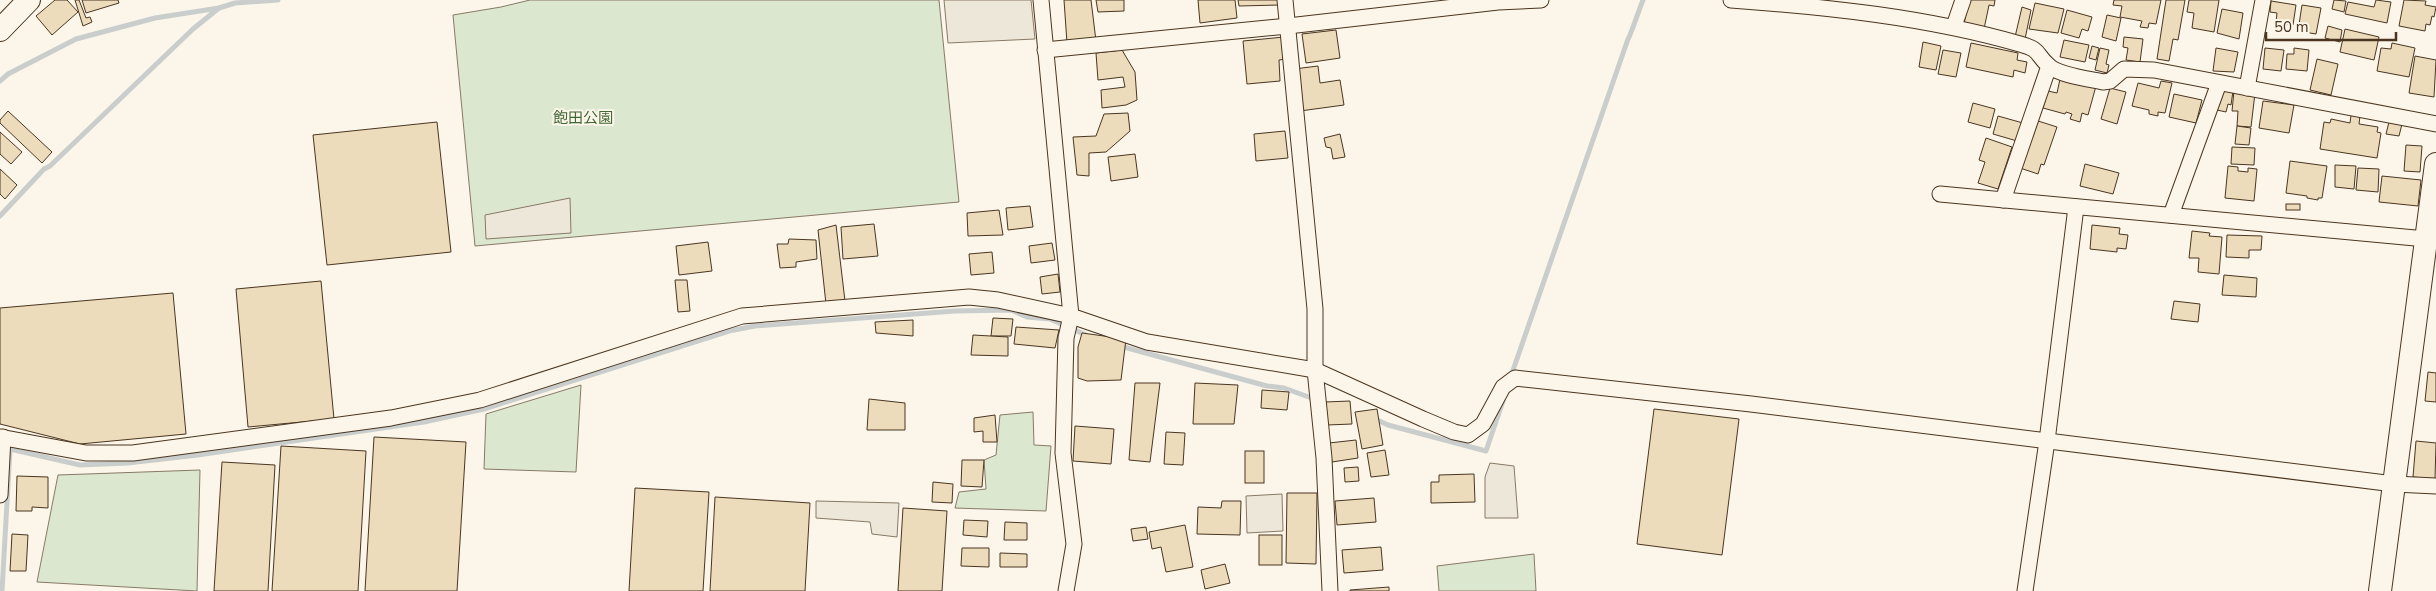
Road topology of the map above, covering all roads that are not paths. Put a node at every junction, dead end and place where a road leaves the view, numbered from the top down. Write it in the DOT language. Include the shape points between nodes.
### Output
graph roads {
  1 [pos="29,0"];
  2 [pos="1041,0"];
  3 [pos="1285,0"];
  4 [pos="1540,0"];
  5 [pos="1731,0"];
  6 [pos="1963,0"];
  7 [pos="2263,0"];
  8 [pos="1288,26"];
  9 [pos="1954,26"];
  10 [pos="0,30"];
  11 [pos="1045,50"];
  12 [pos="2049,66"];
  13 [pos="2219,83"];
  14 [pos="2247,88"];
  15 [pos="2436,124"];
  16 [pos="2436,164"];
  17 [pos="1940,194"];
  18 [pos="2002,200"];
  19 [pos="2076,207"];
  20 [pos="2171,215"];
  21 [pos="2426,239"];
  22 [pos="1071,316"];
  23 [pos="1315,370"];
  24 [pos="2,437"];
  25 [pos="2047,441"];
  26 [pos="2394,484"];
  27 [pos="2436,486"];
  28 [pos="0,495"];
  29 [pos="1066,591"];
  30 [pos="1330,591"];
  31 [pos="2025,591"];
  32 [pos="2380,591"];
  1 -- 10 [label="street"];
  2 -- 11 [label="street"];
  3 -- 8 [label="street"];
  4 -- 8 [label="street"];
  5 -- 9 [label="street" via="1800,5"];
  6 -- 9 [label="street"];
  7 -- 14 [label="street"];
  8 -- 11 [label="street"];
  8 -- 23 [label="street" via="1314,309"];
  9 -- 12 [label="street" via="2031,48 2038,51"];
  11 -- 22 [label="street"];
  12 -- 13 [label="street" via="2103,82 2110,81 2124,69 2137,68"];
  12 -- 18 [label="street"];
  13 -- 14 [label="street"];
  13 -- 20 [label="street"];
  14 -- 15 [label="street"];
  16 -- 21 [label="street"];
  17 -- 18 [label="street"];
  18 -- 19 [label="street"];
  19 -- 20 [label="street"];
  19 -- 25 [label="street"];
  20 -- 21 [label="street"];
  21 -- 26 [label="street"];
  22 -- 23 [label="street" via="1147,342"];
  22 -- 24 [label="street" via="998,300 969,298 742,316 480,400 391,418 133,453 86,453"];
  22 -- 29 [label="street" via="1066,338 1063,453 1074,544"];
  23 -- 25 [label="street" via="1446,429 1468,435 1484,424 1503,387 1515,378"];
  23 -- 30 [label="street" via="1324,458"];
  24 -- 28 [label="street"];
  25 -- 26 [label="street"];
  25 -- 31 [label="street"];
  26 -- 27 [label="street"];
  26 -- 32 [label="street"];
}
